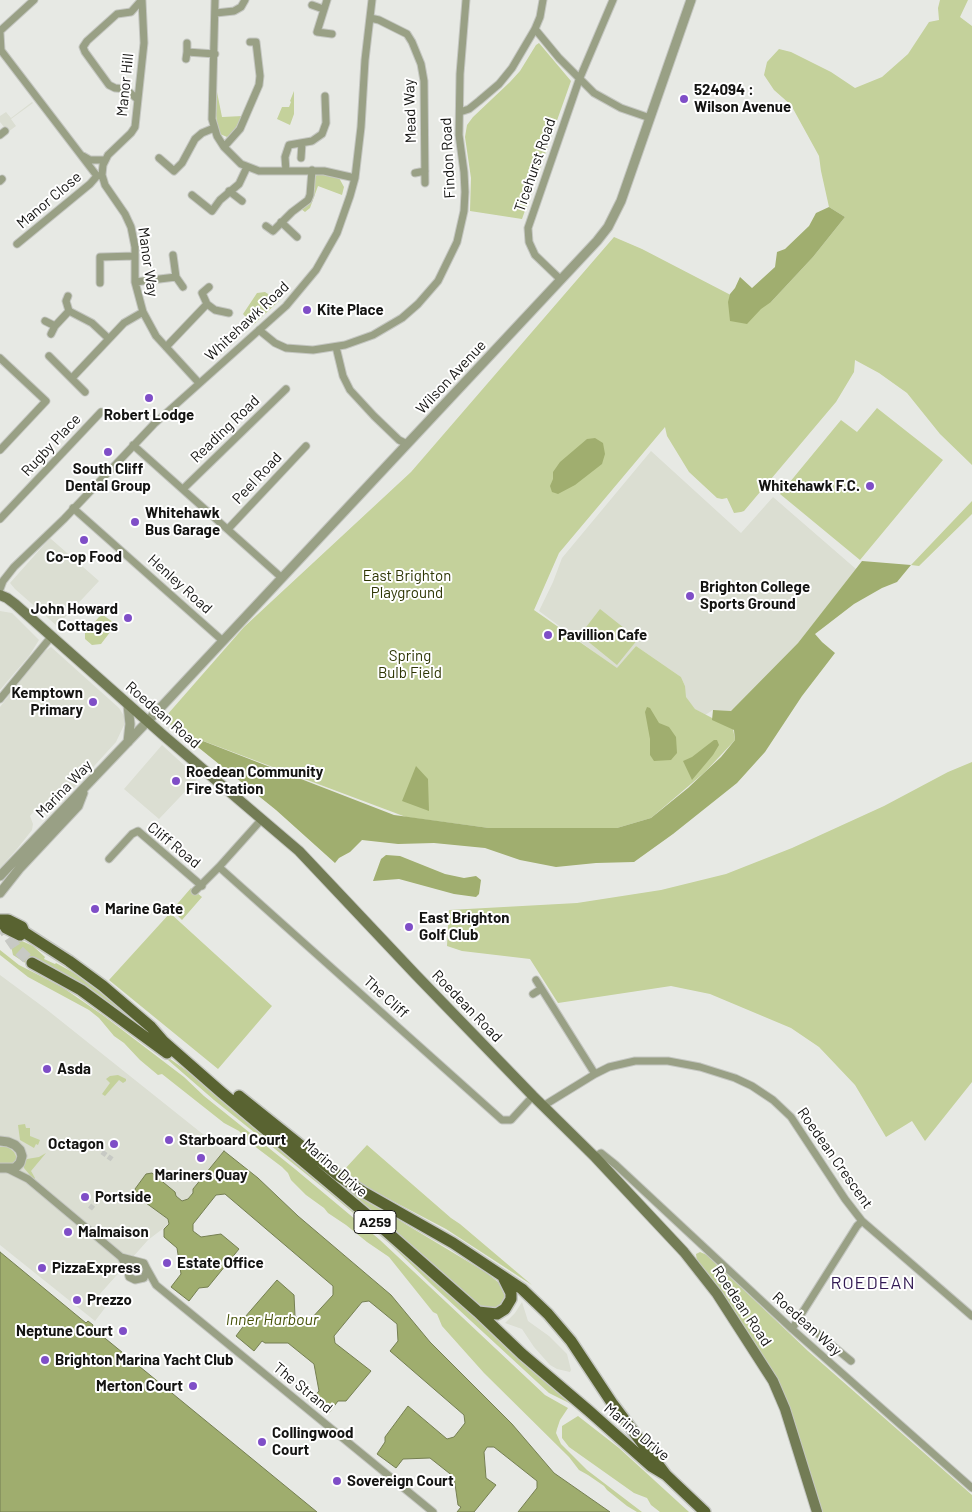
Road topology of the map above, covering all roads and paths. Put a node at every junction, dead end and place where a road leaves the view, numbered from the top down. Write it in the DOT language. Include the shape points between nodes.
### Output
graph roads {
  1 [pos="34,0"];
  2 [pos="216,0"];
  3 [pos="245,0"];
  4 [pos="327,0"];
  5 [pos="372,0"];
  6 [pos="466,0"];
  7 [pos="542,0"];
  8 [pos="613,0"];
  9 [pos="691,0"];
  10 [pos="142,2"];
  11 [pos="312,5"];
  12 [pos="323,9"];
  13 [pos="130,12"];
  14 [pos="216,14"];
  15 [pos="370,18"];
  16 [pos="143,19"];
  17 [pos="535,29"];
  18 [pos="0,32"];
  19 [pos="332,34"];
  20 [pos="250,42"];
  21 [pos="187,43"];
  22 [pos="0,50"];
  23 [pos="215,54"];
  24 [pos="140,79"];
  25 [pos="579,80"];
  26 [pos="126,88"];
  27 [pos="325,96"];
  28 [pos="138,99"];
  29 [pos="460,112"];
  30 [pos="650,118"];
  31 [pos="214,128"];
  32 [pos="302,143"];
  33 [pos="224,147"];
  34 [pos="82,156"];
  35 [pos="159,158"];
  36 [pos="301,158"];
  37 [pos="104,160"];
  38 [pos="247,167"];
  39 [pos="312,170"];
  40 [pos="286,171"];
  41 [pos="425,171"];
  42 [pos="415,173"];
  43 [pos="100,176"];
  44 [pos="355,178"];
  45 [pos="425,183"];
  46 [pos="229,191"];
  47 [pos="192,195"];
  48 [pos="242,201"];
  49 [pos="281,222"];
  50 [pos="266,226"];
  51 [pos="297,237"];
  52 [pos="18,244"];
  53 [pos="173,255"];
  54 [pos="135,256"];
  55 [pos="176,277"];
  56 [pos="560,279"];
  57 [pos="135,282"];
  58 [pos="100,283"];
  59 [pos="183,286"];
  60 [pos="209,287"];
  61 [pos="68,296"];
  62 [pos="207,304"];
  63 [pos="69,311"];
  64 [pos="143,312"];
  65 [pos="229,313"];
  66 [pos="45,321"];
  67 [pos="55,326"];
  68 [pos="259,330"];
  69 [pos="51,334"];
  70 [pos="108,338"];
  71 [pos="166,346"];
  72 [pos="336,347"];
  73 [pos="49,356"];
  74 [pos="0,358"];
  75 [pos="72,378"];
  76 [pos="199,383"];
  77 [pos="286,389"];
  78 [pos="85,392"];
  79 [pos="100,412"];
  80 [pos="407,444"];
  81 [pos="133,445"];
  82 [pos="306,446"];
  83 [pos="0,450"];
  84 [pos="183,489"];
  85 [pos="73,508"];
  86 [pos="0,519"];
  87 [pos="228,529"];
  88 [pos="282,578"];
  89 [pos="0,589"];
  90 [pos="0,595"];
  91 [pos="50,637"];
  92 [pos="223,641"];
  93 [pos="0,699"];
  94 [pos="128,705"];
  95 [pos="148,721"];
  96 [pos="128,742"];
  97 [pos="84,790"];
  98 [pos="262,819"];
  99 [pos="109,858"];
  100 [pos="219,867"];
  101 [pos="0,876"];
  102 [pos="202,886"];
  103 [pos="195,891"];
  104 [pos="0,893"];
  105 [pos="0,920"];
  106 [pos="32,963"];
  107 [pos="536,980"];
  108 [pos="541,989"];
  109 [pos="533,994"];
  110 [pos="151,1027"];
  111 [pos="595,1074"];
  112 [pos="221,1092"];
  113 [pos="533,1096"];
  114 [pos="543,1106"];
  115 [pos="0,1141"];
  116 [pos="20,1163"];
  117 [pos="4,1168"];
  118 [pos="28,1179"];
  119 [pos="623,1180"];
  120 [pos="862,1221"];
  121 [pos="121,1257"];
  122 [pos="134,1261"];
  123 [pos="128,1268"];
  124 [pos="147,1269"];
  125 [pos="500,1273"];
  126 [pos="141,1279"];
  127 [pos="155,1285"];
  128 [pos="478,1312"];
  129 [pos="972,1316"];
  130 [pos="800,1319"];
  131 [pos="792,1329"];
  132 [pos="851,1361"];
  133 [pos="666,1475"];
  134 [pos="972,1488"];
  135 [pos="433,1512"];
  136 [pos="705,1512"];
  137 [pos="818,1512"];
  1 -- 18 [label="street"];
  2 -- 14 [label="street"];
  3 -- 14 [label="street" via="234,11"];
  4 -- 12 [label="street"];
  5 -- 15 [label="street, Whitehawk Road"];
  6 -- 29 [label="street, Findon Road"];
  7 -- 17 [label="street"];
  8 -- 25 [label="street, Ticehurst Road"];
  9 -- 30 [label="street, Wilson Avenue"];
  10 -- 13 [label="street"];
  10 -- 16 [label="street, Manor Hill"];
  11 -- 12 [label="street"];
  12 -- 19 [label="street" via="317,32"];
  13 -- 16 [label="street"];
  13 -- 26 [label="street" via="117,14 83,46 110,85"];
  14 -- 23 [label="street"];
  15 -- 41 [label="street, Mead Way" via="404,33 414,45 424,81"];
  15 -- 44 [label="street, Whitehawk Road"];
  16 -- 24 [label="street, Manor Hill"];
  17 -- 25 [label="street"];
  17 -- 29 [label="street" via="523,53 499,84 469,109"];
  18 -- 22 [label="street, Manor Way"];
  20 -- 33 [label="street" via="256,42 259,85 240,129"];
  21 -- 23 [label="street" via="187,56"];
  22 -- 34 [label="street, Manor Way"];
  23 -- 31 [label="street"];
  24 -- 26 [label="street"];
  24 -- 28 [label="street, Manor Hill"];
  25 -- 30 [label="street" via="608,102"];
  25 -- 56 [label="street, Ticehurst Road" via="528,228 529,242 536,256"];
  26 -- 28 [label="street"];
  27 -- 32 [label="street" via="326,123 322,134"];
  28 -- 37 [label="street, Manor Hill" via="133,130"];
  29 -- 72 [label="street, Findon Road" via="464,211 457,242 446,267 438,281 402,318 373,335"];
  30 -- 56 [label="street, Wilson Avenue" via="611,222"];
  31 -- 33 [label="street"];
  31 -- 35 [label="street" via="195,139 182,163 174,170"];
  32 -- 36 [label="street"];
  32 -- 40 [label="street" via="288,147"];
  33 -- 38 [label="street"];
  34 -- 37 [label="street" via="90,160"];
  34 -- 43 [label="street, Manor Way"];
  37 -- 43 [label="street"];
  38 -- 40 [label="street" via="267,172"];
  38 -- 46 [label="street" via="240,182"];
  39 -- 40 [label="street"];
  39 -- 44 [label="street"];
  39 -- 49 [label="street" via="308,200"];
  41 -- 42 [label="street"];
  41 -- 45 [label="street, Mead Way"];
  43 -- 52 [label="street, Manor Close"];
  43 -- 54 [label="street, Manor Way" via="128,221"];
  44 -- 68 [label="street, Whitehawk Road" via="337,233 316,270 294,298"];
  46 -- 47 [label="street" via="212,211"];
  46 -- 48 [label="street"];
  49 -- 50 [label="street" via="273,231"];
  49 -- 51 [label="street"];
  53 -- 55 [label="street"];
  54 -- 57 [label="street, Manor Way"];
  54 -- 58 [label="street" via="100,257"];
  55 -- 57 [label="street"];
  55 -- 59 [label="street"];
  56 -- 80 [label="street, Wilson Avenue"];
  57 -- 64 [label="street, Manor Way"];
  60 -- 62 [label="street" via="202,293"];
  61 -- 63 [label="street"];
  62 -- 65 [label="street" via="215,310"];
  62 -- 71 [label="street"];
  63 -- 67 [label="street"];
  63 -- 70 [label="street" via="92,323"];
  64 -- 70 [label="street"];
  64 -- 71 [label="street, Manor Way"];
  66 -- 67 [label="street"];
  67 -- 69 [label="street"];
  68 -- 72 [label="street, Findon Road" via="283,347 304,350"];
  68 -- 76 [label="street, Whitehawk Road"];
  70 -- 75 [label="street"];
  71 -- 76 [label="street, Manor Way"];
  72 -- 80 [label="street" via="350,390 399,440"];
  73 -- 75 [label="street"];
  74 -- 83 [label="street" via="46,401"];
  75 -- 78 [label="street"];
  76 -- 81 [label="street, Whitehawk Road"];
  77 -- 84 [label="street, Reading Road"];
  79 -- 86 [label="street, Rugby Place"];
  80 -- 88 [label="street, Wilson Avenue"];
  81 -- 84 [label="street"];
  81 -- 85 [label="street, Whitehawk Road"];
  82 -- 87 [label="street, Peel Road"];
  84 -- 87 [label="street"];
  85 -- 89 [label="street, Whitehawk Road" via="8,574"];
  85 -- 92 [label="street, Henley Road"];
  87 -- 88 [label="street"];
  88 -- 92 [label="street, Wilson Avenue"];
  90 -- 91 [label="main road, Roedean Road"];
  91 -- 93 [label="street"];
  91 -- 94 [label="main road, Roedean Road"];
  92 -- 95 [label="street, Wilson Avenue"];
  94 -- 95 [label="main road, Roedean Road"];
  94 -- 96 [label="street"];
  95 -- 96 [label="street, Marina Way"];
  95 -- 98 [label="main road, Roedean Road"];
  96 -- 97 [label="street, Marina Way"];
  97 -- 101 [label="street, Marina Way"];
  97 -- 104 [label="street" via="78,806 18,869"];
  98 -- 100 [label="street"];
  98 -- 113 [label="main road, Roedean Road" via="306,858"];
  99 -- 102 [label="street, Cliff Road" via="138,831"];
  100 -- 102 [label="street"];
  100 -- 113 [label="street, The Cliff" via="502,1120 511,1120"];
  102 -- 103 [label="street"];
  105 -- 110 [label="main road, Marine Drive / A259" via="6,928 20,935 24,932 76,966"];
  106 -- 112 [label="main road" via="81,990"];
  107 -- 108 [label="street"];
  108 -- 109 [label="street"];
  108 -- 111 [label="street"];
  110 -- 112 [label="main road, Marine Drive / A259"];
  110 -- 125 [label="main road, Marine Drive / A259" via="170,1038 275,1127 339,1176"];
  111 -- 114 [label="street, Roedean Crescent"];
  111 -- 120 [label="street, Roedean Crescent" via="635,1061 668,1060 719,1072 760,1090 791,1117"];
  112 -- 128 [label="main road, Marine Drive / A259"];
  113 -- 114 [label="main road, Roedean Road"];
  114 -- 119 [label="main road, Roedean Road"];
  115 -- 116 [label="street" via="18,1147 22,1154"];
  116 -- 117 [label="street" via="15,1168"];
  116 -- 118 [label="street"];
  117 -- 118 [label="street"];
  118 -- 121 [label="street"];
  119 -- 131 [label="street, Roedean Way"];
  119 -- 137 [label="main road, Roedean Road" via="701,1273 768,1372 785,1409"];
  120 -- 129 [label="street, Roedean Crescent"];
  120 -- 130 [label="street"];
  121 -- 122 [label="street"];
  121 -- 123 [label="street"];
  122 -- 123 [label="street"];
  122 -- 124 [label="street" via="141,1262"];
  123 -- 126 [label="street" via="129,1277"];
  124 -- 126 [label="street"];
  124 -- 127 [label="street, The Strand"];
  125 -- 128 [label="main road" via="510,1287 511,1299 497,1314"];
  125 -- 133 [label="main road, Marine Drive / A259" via="522,1289 571,1341"];
  126 -- 127 [label="street, The Strand"];
  127 -- 135 [label="street, The Strand"];
  128 -- 133 [label="main road, Marine Drive / A259" via="651,1466"];
  130 -- 131 [label="street"];
  130 -- 132 [label="street"];
  131 -- 134 [label="street, Roedean Way"];
  133 -- 136 [label="main road, Marine Drive / A259"];
}
